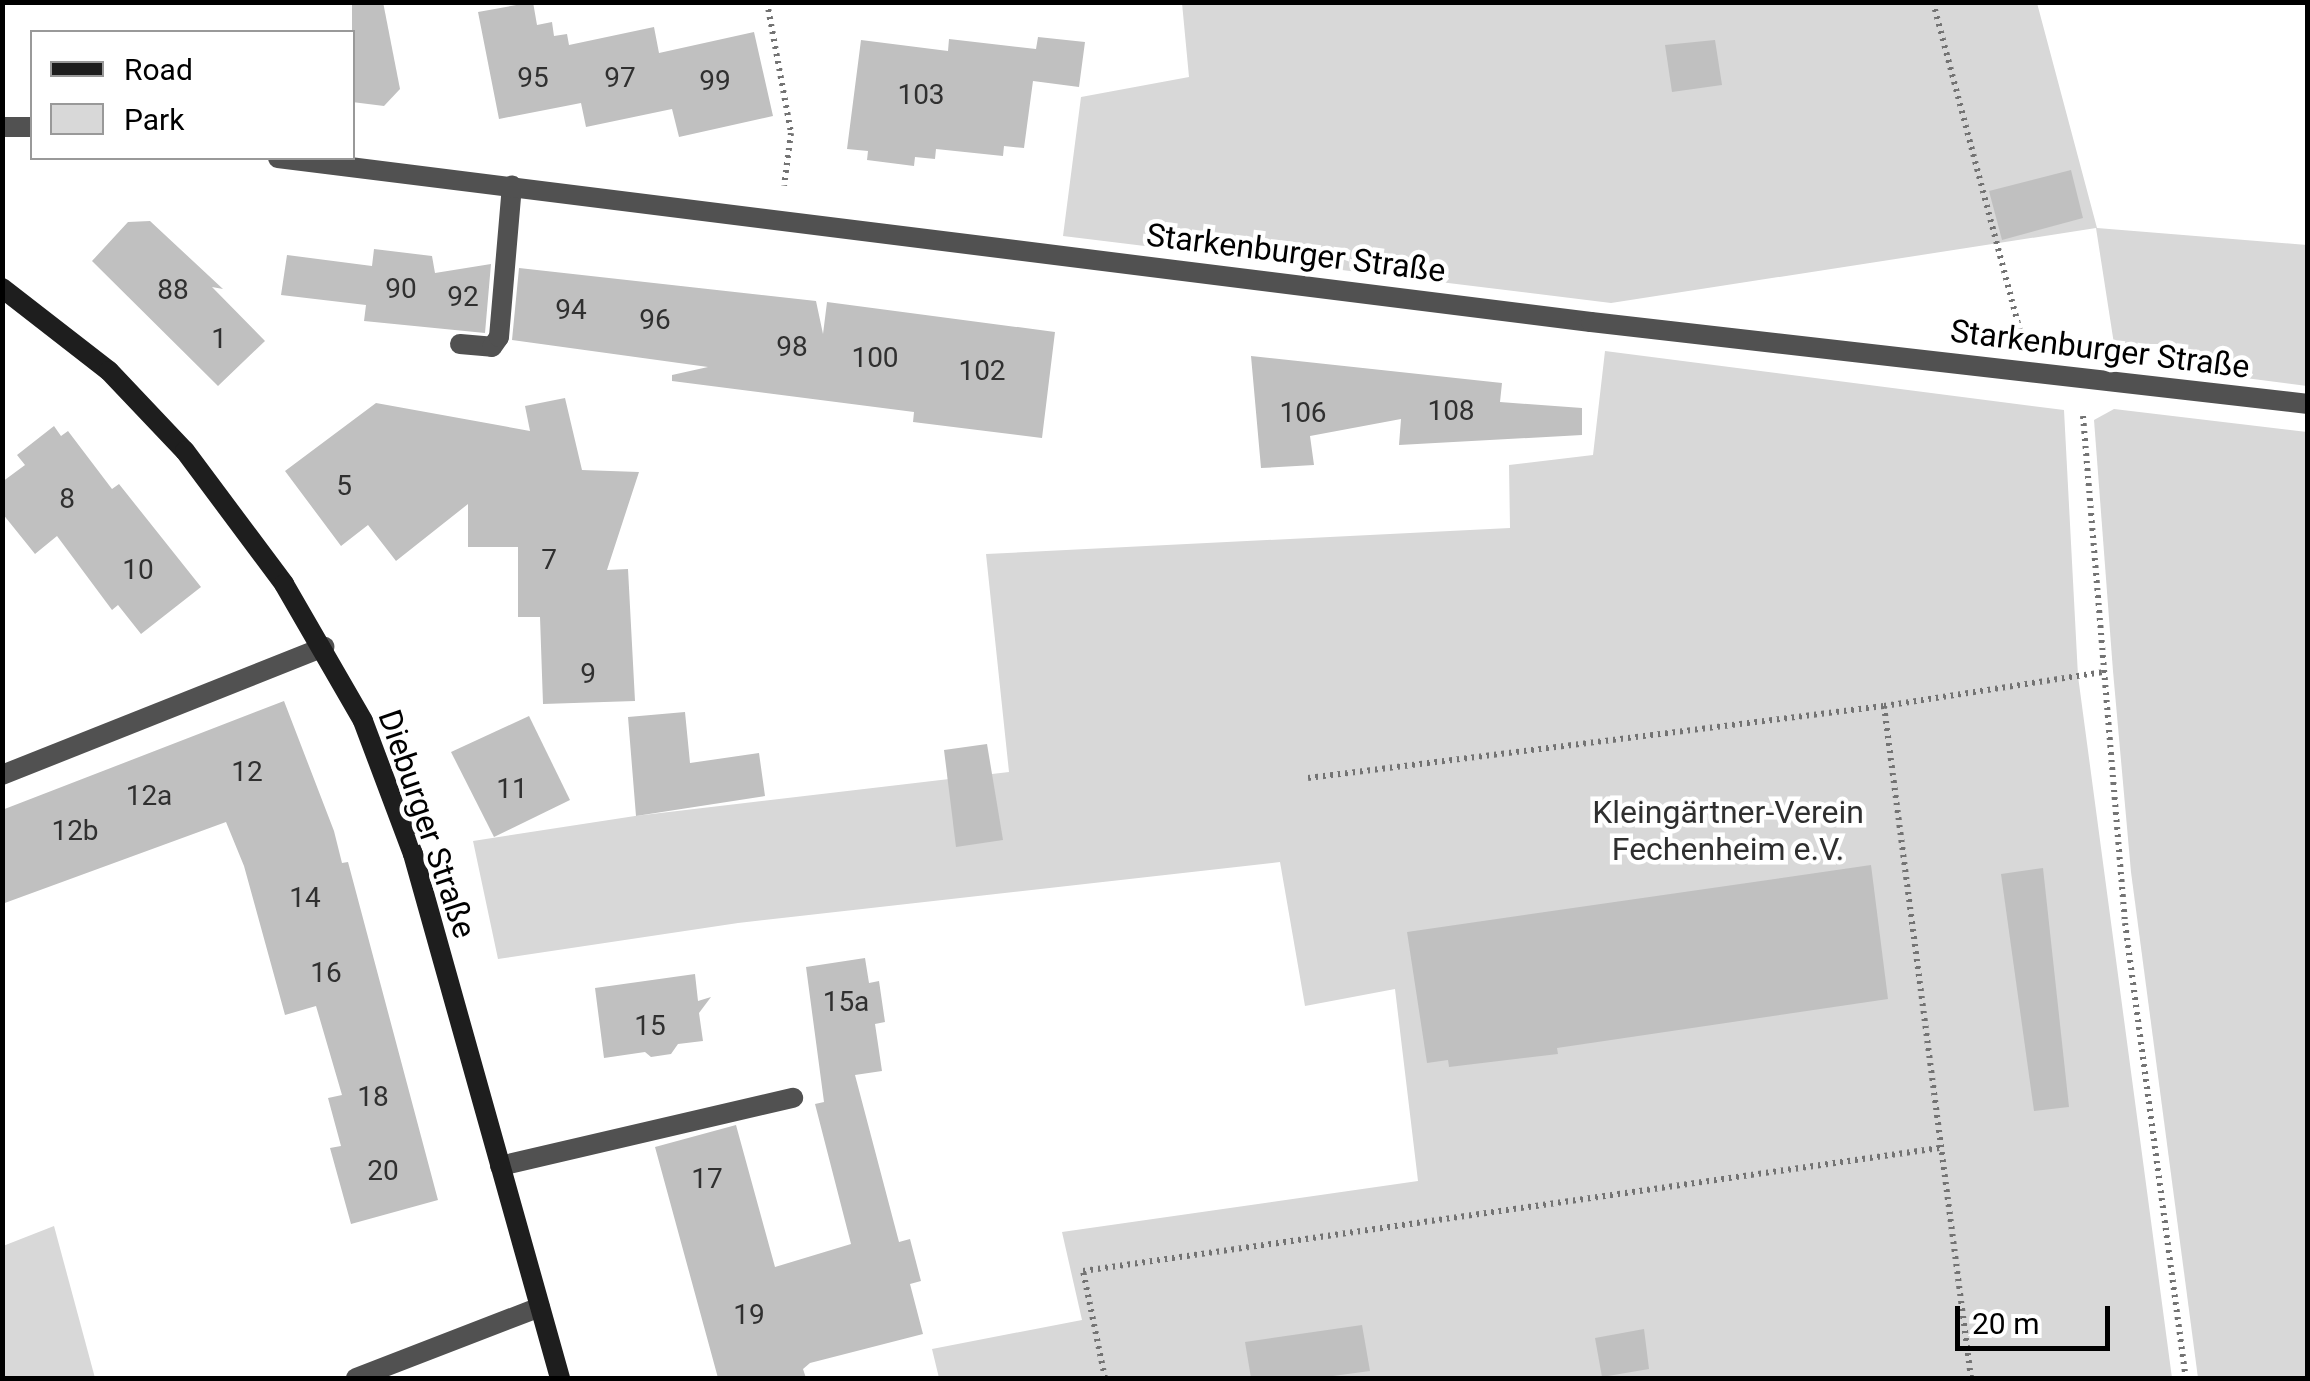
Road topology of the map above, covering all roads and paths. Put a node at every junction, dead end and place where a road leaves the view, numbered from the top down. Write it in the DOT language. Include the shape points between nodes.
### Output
graph roads {
  1 [pos="768,2"];
  2 [pos="1933,2"];
  3 [pos="2,127"];
  4 [pos="30,127"];
  5 [pos="295,160"];
  6 [pos="512,186"];
  7 [pos="778,217"];
  8 [pos="2,288"];
  9 [pos="460,344"];
  10 [pos="2030,370"];
  11 [pos="2085,377"];
  12 [pos="2308,404"];
  13 [pos="324,647"];
  14 [pos="2104,672"];
  15 [pos="1884,706"];
  16 [pos="2,775"];
  17 [pos="1308,778"];
  18 [pos="793,1098"];
  19 [pos="1939,1148"];
  20 [pos="500,1166"];
  21 [pos="540,1307"];
  22 [pos="356,1378"];
  23 [pos="560,1378"];
  24 [pos="1105,1378"];
  25 [pos="1971,1378"];
  26 [pos="2186,1378"];
  1 -- 7 [label="path" via="791,133"];
  2 -- 10 [label="path"];
  3 -- 4 [label="street"];
  5 -- 6 [label="street, Starkenburger Straße"];
  6 -- 7 [label="street, Starkenburger Straße"];
  6 -- 9 [label="street" via="500,337 492,347"];
  7 -- 10 [label="street, Starkenburger Straße" via="1591,322"];
  8 -- 13 [label="street, Dieburger Straße" via="109,370 185,451"];
  10 -- 11 [label="street, Starkenburger Straße"];
  11 -- 12 [label="street, Starkenburger Straße"];
  11 -- 14 [label="path" via="2082,418"];
  13 -- 16 [label="street"];
  13 -- 20 [label="street, Dieburger Straße" via="363,722 413,854"];
  14 -- 15 [label="path"];
  14 -- 26 [label="path" via="2125,923"];
  15 -- 17 [label="path"];
  15 -- 19 [label="path"];
  18 -- 20 [label="street"];
  19 -- 24 [label="path" via="1083,1271"];
  19 -- 25 [label="path"];
  20 -- 21 [label="street, Dieburger Straße"];
  21 -- 22 [label="street"];
  21 -- 23 [label="street, Dieburger Straße"];
}
